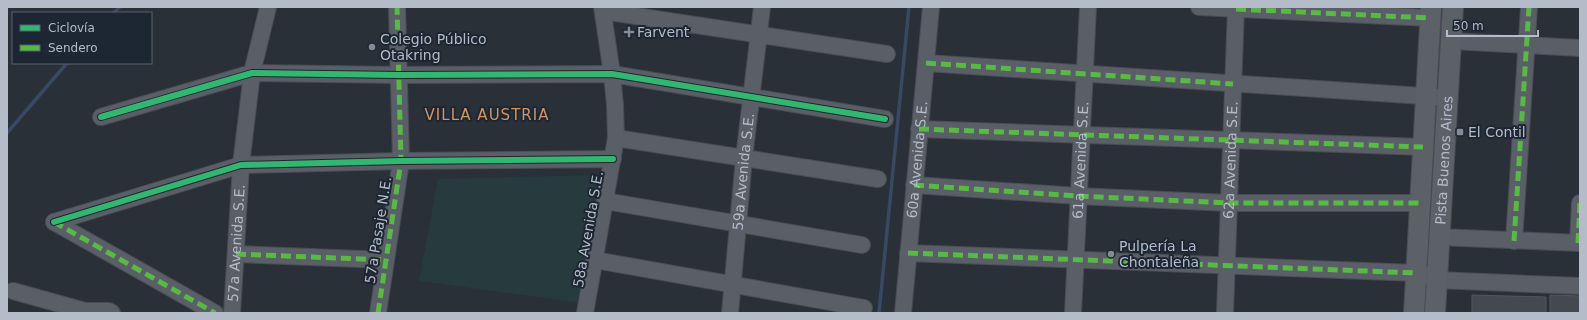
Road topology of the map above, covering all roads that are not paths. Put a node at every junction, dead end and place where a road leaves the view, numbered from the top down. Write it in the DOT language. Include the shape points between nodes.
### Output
graph roads {
  1 [pos="268,7"];
  2 [pos="397,7"];
  3 [pos="762,7"];
  4 [pos="932,7"];
  5 [pos="1088,7"];
  6 [pos="1199,7"];
  7 [pos="1453,7"];
  8 [pos="1529,7"];
  9 [pos="1236,8"];
  10 [pos="603,9"];
  11 [pos="1431,12"];
  12 [pos="758,34"];
  13 [pos="1451,41"];
  14 [pos="1526,45"];
  15 [pos="1580,48"];
  16 [pos="887,54"];
  17 [pos="926,63"];
  18 [pos="252,73"];
  19 [pos="1084,73"];
  20 [pos="612,74"];
  21 [pos="399,75"];
  22 [pos="1233,84"];
  23 [pos="751,96"];
  24 [pos="1426,96"];
  25 [pos="1448,97"];
  26 [pos="101,117"];
  27 [pos="885,119"];
  28 [pos="919,129"];
  29 [pos="1081,136"];
  30 [pos="616,138"];
  31 [pos="1231,141"];
  32 [pos="1423,147"];
  33 [pos="744,158"];
  34 [pos="613,159"];
  35 [pos="401,161"];
  36 [pos="241,165"];
  37 [pos="878,179"];
  38 [pos="914,186"];
  39 [pos="1078,196"];
  40 [pos="606,201"];
  41 [pos="1229,203"];
  42 [pos="1420,203"];
  43 [pos="1580,203"];
  44 [pos="738,224"];
  45 [pos="1439,237"];
  46 [pos="1514,241"];
  47 [pos="1579,243"];
  48 [pos="862,245"];
  49 [pos="908,253"];
  50 [pos="236,254"];
  51 [pos="1075,259"];
  52 [pos="386,260"];
  53 [pos="595,260"];
  54 [pos="1416,264"];
  55 [pos="1227,265"];
  56 [pos="1437,280"];
  57 [pos="733,285"];
  58 [pos="1580,286"];
  59 [pos="13,291"];
  60 [pos="864,308"];
  61 [pos="85,312"];
  62 [pos="112,313"];
  63 [pos="215,313"];
  64 [pos="232,313"];
  65 [pos="378,313"];
  66 [pos="585,313"];
  67 [pos="730,313"];
  68 [pos="903,313"];
  69 [pos="1073,313"];
  70 [pos="1225,313"];
  71 [pos="1414,313"];
  72 [pos="1435,313"];
  1 -- 18 [label="street, 57a Avenida S.E."];
  2 -- 21 [label="street, 57a Pasaje N.E."];
  3 -- 12 [label="street, 59a Avenida S.E."];
  4 -- 17 [label="street, 60a Avenida S.E."];
  5 -- 19 [label="street, 61a Avenida S.E."];
  6 -- 9 [label="street"];
  7 -- 13 [label="main road, Pista Buenos Aires"];
  8 -- 14 [label="street"];
  9 -- 11 [label="street"];
  9 -- 22 [label="street, 62a Avenida S.E."];
  10 -- 12 [label="street"];
  10 -- 20 [label="street, 58a Avenida S.E."];
  11 -- 24 [label="main road, Pista Buenos Aires"];
  12 -- 16 [label="street"];
  12 -- 23 [label="street, 59a Avenida S.E."];
  13 -- 14 [label="street"];
  13 -- 25 [label="main road, Pista Buenos Aires"];
  14 -- 15 [label="street"];
  14 -- 46 [label="street"];
  17 -- 19 [label="street"];
  17 -- 28 [label="street, 60a Avenida S.E."];
  18 -- 21 [label="street"];
  18 -- 26 [label="street"];
  18 -- 36 [label="street, 57a Avenida S.E."];
  19 -- 22 [label="street"];
  19 -- 29 [label="street, 61a Avenida S.E."];
  20 -- 21 [label="street"];
  20 -- 23 [label="street"];
  20 -- 30 [label="street, 58a Avenida S.E."];
  21 -- 35 [label="street, 57a Pasaje N.E."];
  22 -- 24 [label="street"];
  22 -- 31 [label="street, 62a Avenida S.E."];
  23 -- 27 [label="street"];
  23 -- 33 [label="street, 59a Avenida S.E."];
  24 -- 25 [label="street"];
  24 -- 32 [label="main road, Pista Buenos Aires"];
  25 -- 45 [label="main road, Pista Buenos Aires"];
  28 -- 29 [label="street"];
  28 -- 38 [label="street, 60a Avenida S.E."];
  29 -- 31 [label="street"];
  29 -- 39 [label="street, 61a Avenida S.E."];
  30 -- 33 [label="street"];
  30 -- 34 [label="street, 58a Avenida S.E."];
  31 -- 32 [label="street"];
  31 -- 41 [label="street, 62a Avenida S.E."];
  32 -- 42 [label="main road, Pista Buenos Aires"];
  33 -- 37 [label="street"];
  33 -- 44 [label="street, 59a Avenida S.E."];
  34 -- 35 [label="street"];
  34 -- 40 [label="street, 58a Avenida S.E."];
  35 -- 36 [label="street"];
  35 -- 52 [label="street, 57a Pasaje N.E."];
  36 -- 50 [label="street, 57a Avenida S.E."];
  36 -- 63 [label="street" via="54,222"];
  38 -- 39 [label="street"];
  38 -- 49 [label="street, 60a Avenida S.E."];
  39 -- 41 [label="street"];
  39 -- 51 [label="street, 61a Avenida S.E."];
  40 -- 44 [label="street"];
  40 -- 53 [label="street, 58a Avenida S.E."];
  41 -- 42 [label="street"];
  41 -- 55 [label="street, 62a Avenida S.E."];
  42 -- 54 [label="main road, Pista Buenos Aires"];
  43 -- 47 [label="street"];
  44 -- 48 [label="street"];
  44 -- 57 [label="street, 59a Avenida S.E."];
  45 -- 46 [label="street"];
  45 -- 56 [label="main road, Pista Buenos Aires"];
  46 -- 47 [label="street"];
  49 -- 51 [label="street"];
  49 -- 68 [label="street, 60a Avenida S.E."];
  50 -- 52 [label="street"];
  50 -- 64 [label="street, 57a Avenida S.E."];
  51 -- 55 [label="street"];
  51 -- 69 [label="street, 61a Avenida S.E."];
  52 -- 65 [label="street, 57a Pasaje N.E."];
  53 -- 57 [label="street"];
  53 -- 66 [label="street, 58a Avenida S.E."];
  54 -- 55 [label="street"];
  54 -- 56 [label="street" via="1431,278"];
  54 -- 71 [label="main road, Pista Buenos Aires"];
  55 -- 70 [label="street, 62a Avenida S.E."];
  56 -- 58 [label="street"];
  56 -- 72 [label="main road, Pista Buenos Aires"];
  57 -- 60 [label="street"];
  57 -- 67 [label="street, 59a Avenida S.E."];
  59 -- 61 [label="street"];
  61 -- 62 [label="street"];
}
